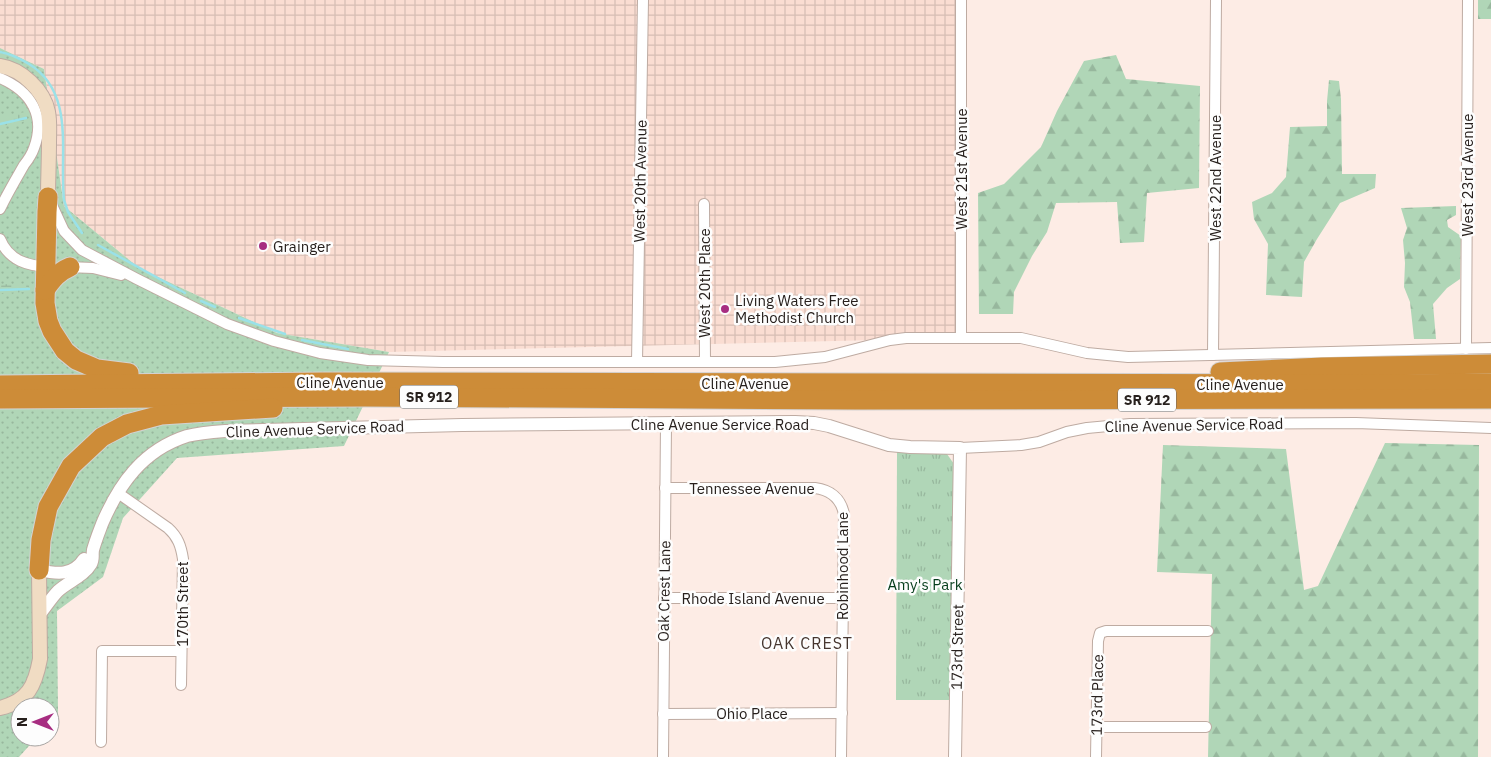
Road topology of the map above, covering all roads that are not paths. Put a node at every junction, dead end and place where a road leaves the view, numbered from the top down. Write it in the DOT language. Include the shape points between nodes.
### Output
graph roads {
  1 [pos="643,0"];
  2 [pos="961,0"];
  3 [pos="1216,0"];
  4 [pos="1468,0"];
  5 [pos="0,66"];
  6 [pos="0,78"];
  7 [pos="48,197"];
  8 [pos="704,204"];
  9 [pos="0,209"];
  10 [pos="0,239"];
  11 [pos="46,267"];
  12 [pos="70,267"];
  13 [pos="137,279"];
  14 [pos="45,290"];
  15 [pos="961,338"];
  16 [pos="1491,348"];
  17 [pos="1466,349"];
  18 [pos="1213,355"];
  19 [pos="637,362"];
  20 [pos="705,362"];
  21 [pos="1491,364"];
  22 [pos="323,382"];
  23 [pos="1491,383"];
  24 [pos="1150,384"];
  25 [pos="0,385"];
  26 [pos="365,397"];
  27 [pos="0,398"];
  28 [pos="1491,399"];
  29 [pos="1436,400"];
  30 [pos="1491,411"];
  31 [pos="666,424"];
  32 [pos="1491,428"];
  33 [pos="960,448"];
  34 [pos="665,488"];
  35 [pos="118,493"];
  36 [pos="836,497"];
  37 [pos="93,550"];
  38 [pos="39,570"];
  39 [pos="664,598"];
  40 [pos="842,598"];
  41 [pos="39,615"];
  42 [pos="1208,631"];
  43 [pos="181,651"];
  44 [pos="181,685"];
  45 [pos="0,708"];
  46 [pos="842,713"];
  47 [pos="663,714"];
  48 [pos="1097,727"];
  49 [pos="1206,727"];
  50 [pos="100,742"];
  51 [pos="663,757"];
  52 [pos="841,757"];
  53 [pos="955,757"];
  54 [pos="1096,757"];
  1 -- 19 [label="street, West 20th Avenue"];
  2 -- 15 [label="street, West 21st Avenue"];
  3 -- 18 [label="street, West 22nd Avenue"];
  4 -- 17 [label="street, West 23rd Avenue"];
  5 -- 7 [label="main road, Cline Avenue" via="16,71 26,79 46,103 49,120"];
  6 -- 9 [label="street" via="23,92 34,107 38,123 33,150"];
  7 -- 11 [label="highway"];
  7 -- 13 [label="street, Cline Avenue" via="64,231 82,250"];
  8 -- 20 [label="street, West 20th Place"];
  10 -- 11 [label="street, Cline Avenue" via="5,250 16,260"];
  11 -- 12 [label="street, Cline Avenue"];
  11 -- 14 [label="highway"];
  12 -- 13 [label="street, Cline Avenue" via="93,268"];
  12 -- 14 [label="highway" via="55,276"];
  13 -- 19 [label="street, Cline Avenue" via="227,324 274,341 339,356 443,362"];
  14 -- 22 [label="highway" via="46,311 52,331 65,351 90,367 115,372"];
  15 -- 18 [label="street, Cline Avenue" via="1021,338 1119,357"];
  15 -- 20 [label="street, Cline Avenue" via="895,339 808,359"];
  16 -- 17 [label="street, Cline Avenue"];
  17 -- 18 [label="street, Cline Avenue"];
  19 -- 20 [label="street, Cline Avenue"];
  21 -- 24 [label="highway" via="1322,367 1187,374"];
  22 -- 24 [label="highway, Cline Avenue / SR 912"];
  22 -- 25 [label="highway, Cline Avenue / SR 912"];
  23 -- 24 [label="highway, Cline Avenue / SR 912"];
  26 -- 27 [label="highway, Cline Avenue / SR 912"];
  26 -- 29 [label="highway, Cline Avenue / SR 912"];
  26 -- 38 [label="highway" via="282,408 161,415 127,424 102,436 71,466 48,507"];
  28 -- 29 [label="highway, Cline Avenue / SR 912"];
  29 -- 30 [label="highway"];
  31 -- 33 [label="street, Cline Avenue Service Road" via="814,423 889,445"];
  31 -- 34 [label="street, Oak Crest Lane"];
  31 -- 35 [label="street, Cline Avenue Service Road" via="453,425 205,433 188,436 157,450 136,468"];
  32 -- 33 [label="street, Cline Avenue Service Road" via="1356,423 1130,424 1077,430 1021,446"];
  33 -- 53 [label="street, 173rd Street"];
  34 -- 36 [label="street, Tennessee Avenue" via="816,488"];
  34 -- 39 [label="street, Oak Crest Lane"];
  35 -- 37 [label="street, Cline Avenue Service Road"];
  35 -- 43 [label="street, 170th Street" via="168,528 180,544 183,558"];
  36 -- 40 [label="street, Robinhood Lane" via="844,514"];
  37 -- 38 [label="street, Cline Avenue Service Road" via="74,570 62,573"];
  37 -- 41 [label="street, Cline Avenue Service Road" via="89,567 58,591"];
  38 -- 41 [label="main road"];
  39 -- 40 [label="street, Rhode Island Avenue"];
  39 -- 47 [label="street, Oak Crest Lane"];
  40 -- 46 [label="street, Robinhood Lane"];
  41 -- 45 [label="main road" via="40,659 33,684 20,701"];
  42 -- 48 [label="street, 173rd Place" via="1100,633"];
  43 -- 44 [label="street, 170th Street"];
  43 -- 50 [label="street" via="102,651"];
  46 -- 47 [label="street, Ohio Place"];
  46 -- 52 [label="street, Robinhood Lane"];
  47 -- 51 [label="street, Oak Crest Lane"];
  48 -- 49 [label="street"];
  48 -- 54 [label="street, 173rd Place"];
}
